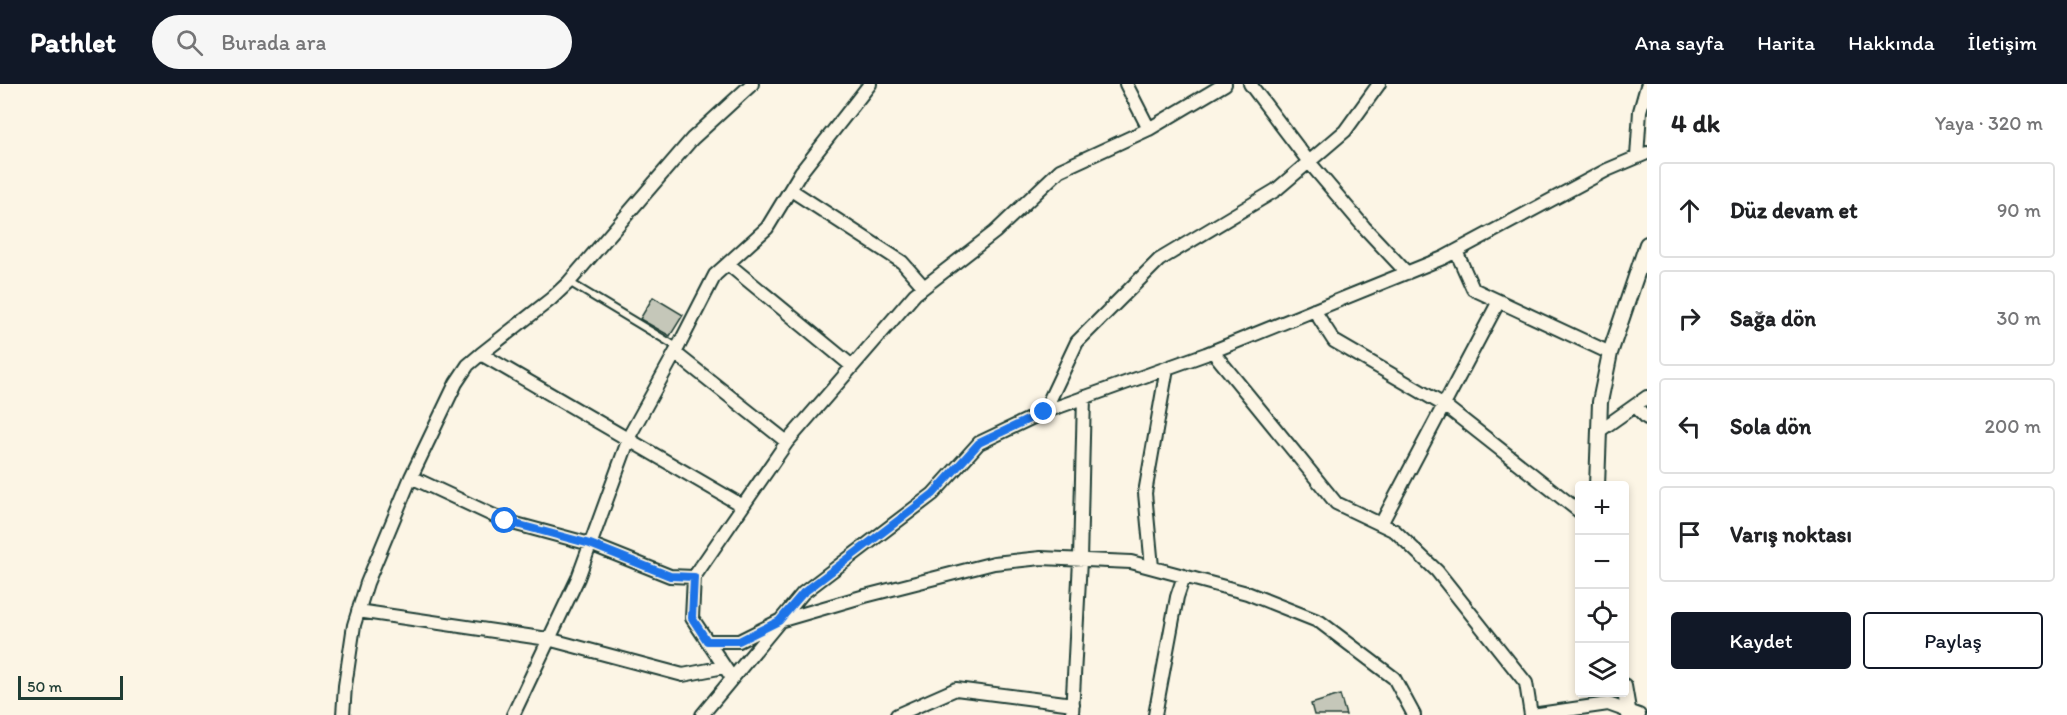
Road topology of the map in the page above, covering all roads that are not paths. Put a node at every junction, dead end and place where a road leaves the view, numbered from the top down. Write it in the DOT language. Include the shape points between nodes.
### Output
graph roads {
  1 [pos="752,84"];
  2 [pos="870,84"];
  3 [pos="1126,84"];
  4 [pos="1225,84"];
  5 [pos="1250,84"];
  6 [pos="1379,84"];
  7 [pos="1647,86"];
  8 [pos="1149,129"];
  9 [pos="1642,155"];
  10 [pos="1309,162"];
  11 [pos="791,190"];
  12 [pos="1647,243"];
  13 [pos="1456,251"];
  14 [pos="728,264"];
  15 [pos="1407,273"];
  16 [pos="569,282"];
  17 [pos="924,287"];
  18 [pos="1499,301"];
  19 [pos="1314,310"];
  20 [pos="677,350"];
  21 [pos="1213,352"];
  22 [pos="1610,353"];
  23 [pos="480,354"];
  24 [pos="852,366"];
  25 [pos="1167,368"];
  26 [pos="1084,397"];
  27 [pos="1647,397"];
  28 [pos="1444,405"];
  29 [pos="1635,406"];
  30 [pos="1044,412"];
  31 [pos="1647,418"];
  32 [pos="1599,431"];
  33 [pos="628,440"];
  34 [pos="787,442"];
  35 [pos="411,477"];
  36 [pos="1597,481"];
  37 [pos="743,506"];
  38 [pos="1575,508"];
  39 [pos="1381,524"];
  40 [pos="590,544"];
  41 [pos="1080,560"];
  42 [pos="1152,567"];
  43 [pos="1184,576"];
  44 [pos="694,577"];
  45 [pos="358,611"];
  46 [pos="779,621"];
  47 [pos="549,639"];
  48 [pos="707,641"];
  49 [pos="728,673"];
  50 [pos="1627,697"];
  51 [pos="1073,710"];
  52 [pos="1632,714"];
  53 [pos="343,715"];
  54 [pos="513,715"];
  55 [pos="702,715"];
  56 [pos="897,715"];
  57 [pos="1155,715"];
  58 [pos="1414,715"];
  59 [pos="1531,715"];
  1 -- 16 [label="street" via="692,139"];
  2 -- 11 [label="street"];
  3 -- 8 [label="street"];
  4 -- 8 [label="street"];
  5 -- 10 [label="street"];
  6 -- 10 [label="street" via="1345,131"];
  7 -- 9 [label="street" via="1640,111"];
  8 -- 17 [label="street" via="1060,170 995,232"];
  9 -- 13 [label="street"];
  10 -- 15 [label="street"];
  10 -- 30 [label="street" via="1276,190 1159,260 1077,342"];
  11 -- 14 [label="street" via="767,228"];
  11 -- 17 [label="street" via="902,262"];
  12 -- 22 [label="street"];
  13 -- 15 [label="street"];
  13 -- 18 [label="street" via="1473,289"];
  14 -- 20 [label="street" via="715,275"];
  14 -- 24 [label="street"];
  15 -- 19 [label="street"];
  16 -- 20 [label="lane"];
  16 -- 23 [label="street"];
  17 -- 24 [label="street"];
  18 -- 22 [label="street"];
  18 -- 28 [label="street"];
  19 -- 21 [label="street"];
  19 -- 28 [label="street" via="1334,341"];
  20 -- 33 [label="street"];
  20 -- 34 [label="street"];
  21 -- 25 [label="street"];
  21 -- 39 [label="street" via="1335,503"];
  22 -- 32 [label="street" via="1600,402"];
  23 -- 33 [label="street"];
  23 -- 35 [label="street" via="456,383"];
  24 -- 34 [label="street"];
  25 -- 26 [label="street"];
  25 -- 42 [label="street" via="1145,493"];
  26 -- 30 [label="street"];
  26 -- 41 [label="street"];
  27 -- 29 [label="street"];
  28 -- 38 [label="street"];
  28 -- 39 [label="street"];
  29 -- 31 [label="street"];
  29 -- 32 [label="street"];
  30 -- 46 [label="street" via="979,443 933,494 803,593"];
  32 -- 36 [label="street"];
  33 -- 37 [label="street"];
  33 -- 40 [label="street"];
  34 -- 37 [label="street"];
  35 -- 40 [label="street" via="505,521"];
  35 -- 45 [label="street"];
  37 -- 44 [label="street"];
  39 -- 59 [label="street" via="1395,531 1437,570 1526,683"];
  40 -- 44 [label="street" via="670,576"];
  40 -- 47 [label="street"];
  41 -- 42 [label="street"];
  41 -- 46 [label="street" via="1041,558 994,563"];
  41 -- 51 [label="street"];
  42 -- 43 [label="street"];
  43 -- 57 [label="street"];
  43 -- 58 [label="street" via="1246,593 1320,622 1394,678"];
  44 -- 48 [label="street" via="692,618"];
  45 -- 47 [label="street"];
  45 -- 53 [label="street"];
  46 -- 48 [label="street" via="739,641"];
  46 -- 49 [label="street"];
  47 -- 49 [label="street" via="683,675"];
  47 -- 54 [label="street"];
  48 -- 49 [label="street"];
  49 -- 55 [label="street"];
  50 -- 52 [label="street"];
  51 -- 56 [label="street" via="956,689"];
  52 -- 59 [label="street" via="1608,704"];
}
